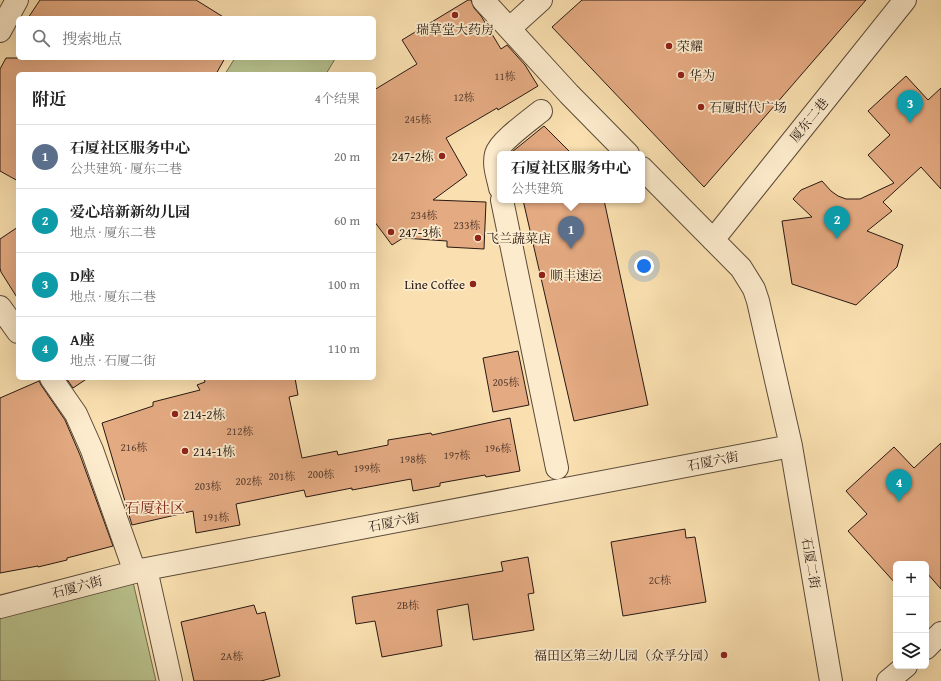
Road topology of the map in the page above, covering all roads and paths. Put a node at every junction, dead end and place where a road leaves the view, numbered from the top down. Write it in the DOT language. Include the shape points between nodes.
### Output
graph roads {
  1 [pos="17,0"];
  2 [pos="483,0"];
  3 [pos="540,0"];
  4 [pos="905,0"];
  5 [pos="510,28"];
  6 [pos="0,31"];
  7 [pos="565,90"];
  8 [pos="497,151"];
  9 [pos="497,151"];
  10 [pos="625,151"];
  11 [pos="645,171"];
  12 [pos="497,174"];
  13 [pos="503,203"];
  14 [pos="713,240"];
  15 [pos="0,307"];
  16 [pos="16,329"];
  17 [pos="52,380"];
  18 [pos="791,446"];
  19 [pos="557,468"];
  20 [pos="140,570"];
  21 [pos="0,607"];
  22 [pos="941,634"];
  23 [pos="929,645"];
  24 [pos="902,669"];
  25 [pos="172,681"];
  26 [pos="831,681"];
  27 [pos="888,681"];
  1 -- 6 [label="street"];
  2 -- 5 [label="street"];
  3 -- 5 [label="street"];
  4 -- 14 [label="street, 厦东二巷"];
  5 -- 7 [label="street"];
  7 -- 8 [label="street" via="544,115 507,139"];
  7 -- 10 [label="street"];
  9 -- 12 [label="street"];
  11 -- 14 [label="street, 石厦二街"];
  13 -- 19 [label="street"];
  14 -- 18 [label="street, 石厦二街" via="740,268 754,289"];
  15 -- 16 [label="street"];
  17 -- 20 [label="street" via="76,414"];
  18 -- 20 [label="street, 石厦六街"];
  18 -- 26 [label="street, 石厦二街"];
  20 -- 21 [label="street, 石厦六街"];
  20 -- 25 [label="street"];
  22 -- 23 [label="street"];
  24 -- 27 [label="street"];
}
